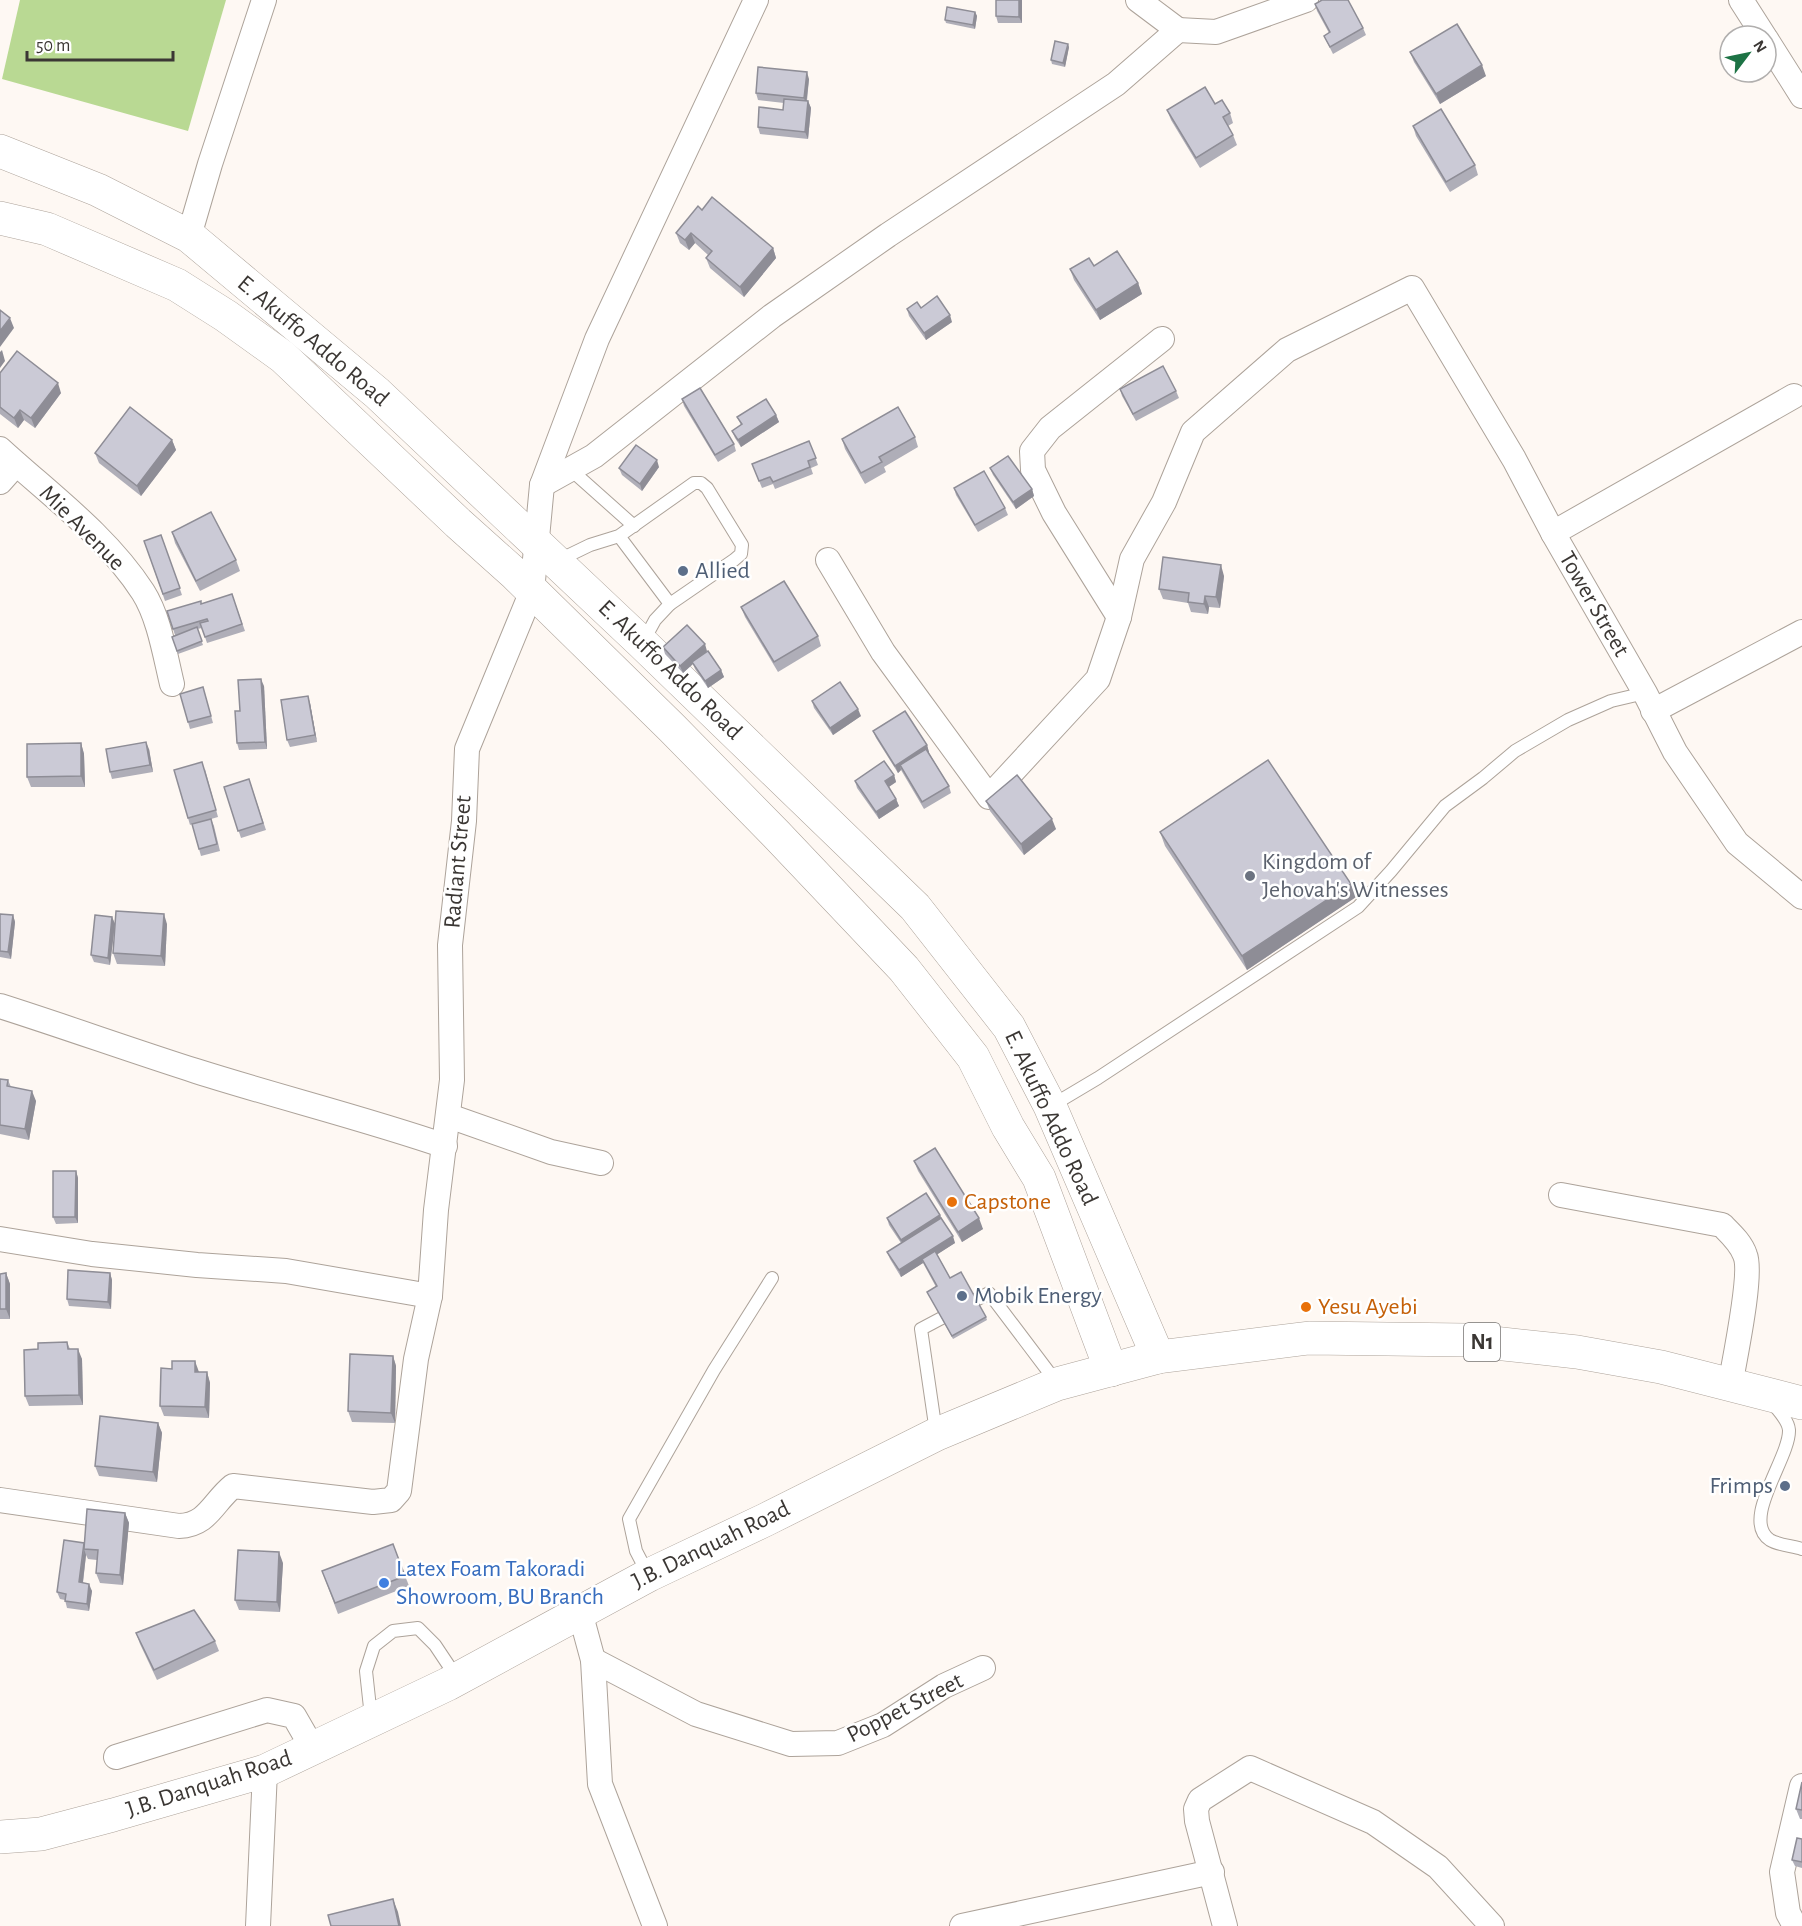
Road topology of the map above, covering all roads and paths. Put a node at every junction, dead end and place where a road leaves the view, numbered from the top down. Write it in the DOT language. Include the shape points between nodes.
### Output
graph roads {
  1 [pos="264,0"];
  2 [pos="756,0"];
  3 [pos="1138,0"];
  4 [pos="1306,0"];
  5 [pos="1741,0"];
  6 [pos="1756,24"];
  7 [pos="1178,30"];
  8 [pos="1778,58"];
  9 [pos="1802,96"];
  10 [pos="0,151"];
  11 [pos="0,218"];
  12 [pos="189,236"];
  13 [pos="1162,339"];
  14 [pos="1794,396"];
  15 [pos="8,456"];
  16 [pos="570,469"];
  17 [pos="0,482"];
  18 [pos="542,485"];
  19 [pos="634,526"];
  20 [pos="1553,533"];
  21 [pos="619,536"];
  22 [pos="546,552"];
  23 [pos="828,560"];
  24 [pos="532,591"];
  25 [pos="670,604"];
  26 [pos="1119,617"];
  27 [pos="1802,632"];
  28 [pos="642,643"];
  29 [pos="172,684"];
  30 [pos="1649,702"];
  31 [pos="1802,897"];
  32 [pos="0,1006"];
  33 [pos="1050,1106"];
  34 [pos="449,1116"];
  35 [pos="445,1146"];
  36 [pos="601,1163"];
  37 [pos="1562,1195"];
  38 [pos="0,1239"];
  39 [pos="771,1278"];
  40 [pos="430,1296"];
  41 [pos="1158,1357"];
  42 [pos="1111,1370"];
  43 [pos="1057,1384"];
  44 [pos="1730,1386"];
  45 [pos="1766,1395"];
  46 [pos="1802,1403"];
  47 [pos="937,1434"];
  48 [pos="0,1500"];
  49 [pos="1802,1549"];
  50 [pos="649,1575"];
  51 [pos="580,1612"];
  52 [pos="593,1660"];
  53 [pos="983,1668"];
  54 [pos="458,1679"];
  55 [pos="372,1721"];
  56 [pos="313,1749"];
  57 [pos="116,1756"];
  58 [pos="265,1771"];
  59 [pos="1802,1786"];
  60 [pos="0,1838"];
  61 [pos="1212,1872"];
  62 [pos="258,1926"];
  63 [pos="655,1926"];
  64 [pos="962,1926"];
  65 [pos="1225,1926"];
  66 [pos="1492,1926"];
  67 [pos="1795,1926"];
  1 -- 12 [label="street"];
  2 -- 18 [label="street, Radiant Street" via="597,339"];
  3 -- 7 [label="street"];
  4 -- 7 [label="street" via="1216,32"];
  5 -- 6 [label="street"];
  7 -- 16 [label="street" via="1116,84 781,310 594,456"];
  8 -- 9 [label="street"];
  10 -- 12 [label="main road, E. Akuffo Addo Road" via="98,190"];
  11 -- 24 [label="main road, E. Akuffo Addo Road" via="47,229 177,285 226,316 283,357"];
  12 -- 22 [label="main road, E. Akuffo Addo Road" via="377,393"];
  13 -- 26 [label="street" via="1050,428 1032,451 1033,470 1054,513"];
  14 -- 20 [label="street"];
  15 -- 17 [label="street"];
  15 -- 29 [label="street, Mie Avenue" via="101,540 144,593 159,629"];
  16 -- 18 [label="street"];
  16 -- 19 [label="lane"];
  18 -- 22 [label="street, Radiant Street"];
  19 -- 21 [label="lane"];
  19 -- 25 [label="lane" via="693,483 701,483 742,545 741,554 734,560"];
  20 -- 26 [label="street, Tower Street" via="1514,459 1412,288 1287,350 1193,432 1164,502 1132,559"];
  20 -- 30 [label="street, Tower Street"];
  21 -- 22 [label="lane"];
  21 -- 25 [label="lane"];
  22 -- 24 [label="street, Radiant Street"];
  22 -- 28 [label="main road, E. Akuffo Addo Road"];
  23 -- 26 [label="street" via="883,651 989,797 1098,679"];
  24 -- 34 [label="street, Radiant Street" via="467,749 464,821 450,945"];
  24 -- 42 [label="main road, E. Akuffo Addo Road" via="672,728 881,944 973,1057 1039,1178"];
  25 -- 28 [label="lane"];
  27 -- 30 [label="street"];
  28 -- 33 [label="main road, E. Akuffo Addo Road" via="915,907 1010,1027"];
  30 -- 31 [label="street, Tower Street" via="1675,752 1737,843"];
  30 -- 33 [label="lane" via="1611,701 1600,705 1515,751 1445,806 1358,907"];
  32 -- 35 [label="street" via="196,1071"];
  33 -- 41 [label="main road, E. Akuffo Addo Road"];
  34 -- 35 [label="street, Radiant Street"];
  34 -- 36 [label="street" via="551,1152"];
  35 -- 40 [label="street, Radiant Street"];
  37 -- 44 [label="street" via="1722,1225 1734,1236 1746,1256 1748,1276"];
  38 -- 40 [label="street" via="92,1254 286,1271"];
  39 -- 50 [label="lane" via="629,1520 636,1551"];
  40 -- 48 [label="street, Radiant Street" via="416,1359 399,1491 391,1500 373,1502 233,1486 202,1520 191,1526 179,1526"];
  41 -- 42 [label="main road, J.B. Danquah Road / N1"];
  41 -- 44 [label="main road, N1" via="1309,1338 1466,1340 1577,1352 1661,1367"];
  42 -- 43 [label="main road, J.B. Danquah Road / N1"];
  43 -- 47 [label="main road, J.B. Danquah Road / N1"];
  43 -- 47 [label="lane" via="989,1293 921,1329"];
  44 -- 45 [label="main road, N1"];
  45 -- 46 [label="main road, N1"];
  45 -- 49 [label="lane" via="1789,1430 1759,1516 1762,1530 1770,1540"];
  47 -- 50 [label="main road, J.B. Danquah Road / N1"];
  50 -- 51 [label="main road, J.B. Danquah Road / N1"];
  51 -- 52 [label="street"];
  51 -- 54 [label="main road, J.B. Danquah Road / N1"];
  52 -- 53 [label="street, Poppet Street" via="696,1714 791,1744 838,1743 883,1725 944,1686"];
  52 -- 63 [label="street" via="600,1784"];
  54 -- 55 [label="main road, J.B. Danquah Road / N1"];
  54 -- 55 [label="lane" via="418,1628 393,1631 374,1646 366,1671"];
  55 -- 56 [label="main road, J.B. Danquah Road / N1"];
  56 -- 57 [label="street" via="294,1716 267,1710"];
  56 -- 58 [label="main road, J.B. Danquah Road / N1"];
  58 -- 60 [label="main road, J.B. Danquah Road / N1" via="52,1831"];
  58 -- 62 [label="street"];
  59 -- 67 [label="street" via="1782,1872 1788,1913"];
  61 -- 64 [label="street"];
  61 -- 65 [label="street"];
  61 -- 66 [label="street" via="1196,1809 1200,1800 1250,1768 1373,1822 1438,1867"];
}
